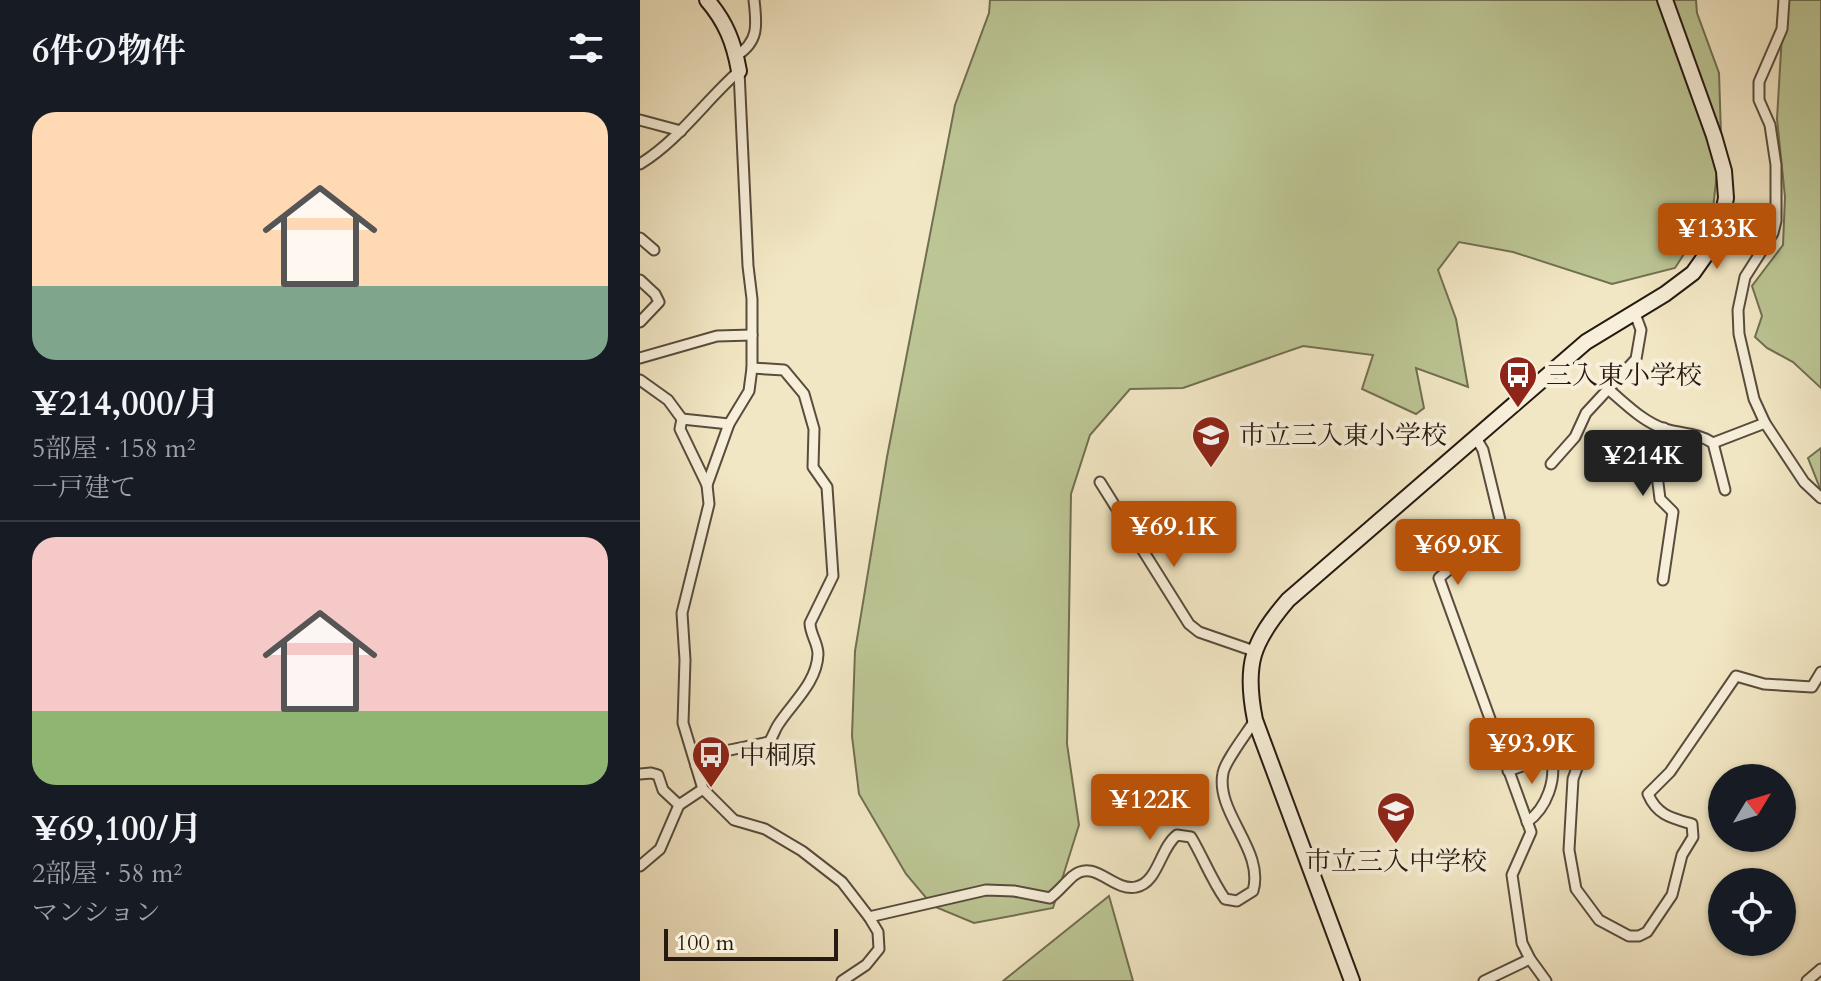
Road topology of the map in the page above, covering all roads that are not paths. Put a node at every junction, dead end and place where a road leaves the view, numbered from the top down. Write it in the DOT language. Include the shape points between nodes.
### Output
graph roads {
  1 [pos="707,0"];
  2 [pos="754,0"];
  3 [pos="1665,0"];
  4 [pos="1784,0"];
  5 [pos="736,56"];
  6 [pos="739,71"];
  7 [pos="640,120"];
  8 [pos="681,131"];
  9 [pos="640,164"];
  10 [pos="640,238"];
  11 [pos="654,250"];
  12 [pos="640,280"];
  13 [pos="1634,311"];
  14 [pos="640,322"];
  15 [pos="752,335"];
  16 [pos="640,358"];
  17 [pos="752,368"];
  18 [pos="640,380"];
  19 [pos="1608,389"];
  20 [pos="682,419"];
  21 [pos="1765,423"];
  22 [pos="729,424"];
  23 [pos="1664,428"];
  24 [pos="1475,436"];
  25 [pos="1713,443"];
  26 [pos="1551,464"];
  27 [pos="1100,482"];
  28 [pos="707,485"];
  29 [pos="1725,490"];
  30 [pos="1821,498"];
  31 [pos="1663,580"];
  32 [pos="1254,651"];
  33 [pos="1821,672"];
  34 [pos="1255,720"];
  35 [pos="1551,756"];
  36 [pos="696,766"];
  37 [pos="1508,771"];
  38 [pos="640,774"];
  39 [pos="703,789"];
  40 [pos="679,805"];
  41 [pos="1527,822"];
  42 [pos="640,866"];
  43 [pos="869,917"];
  44 [pos="1530,959"];
  45 [pos="1821,969"];
  46 [pos="842,981"];
  47 [pos="1352,981"];
  48 [pos="1484,981"];
  49 [pos="1546,981"];
  50 [pos="1807,981"];
  1 -- 5 [label="street" via="721,17"];
  2 -- 5 [label="street" via="753,41"];
  3 -- 13 [label="street" via="1714,136 1726,198 1710,249 1693,273"];
  4 -- 21 [label="street" via="1782,29 1759,82 1776,165 1776,221 1745,277 1738,310 1754,399"];
  5 -- 6 [label="street"];
  6 -- 8 [label="street"];
  6 -- 15 [label="street"];
  7 -- 8 [label="street"];
  8 -- 9 [label="street"];
  10 -- 11 [label="street"];
  12 -- 14 [label="street" via="659,302"];
  13 -- 19 [label="street" via="1641,330 1636,359"];
  13 -- 24 [label="street" via="1586,342"];
  15 -- 16 [label="street" via="717,336"];
  15 -- 17 [label="street"];
  17 -- 22 [label="street" via="749,391"];
  17 -- 36 [label="street" via="784,370 804,394 814,429 813,467 827,487 833,576 810,623 818,651 807,687 772,739 720,752"];
  18 -- 20 [label="street" via="668,400"];
  19 -- 23 [label="street" via="1641,417"];
  19 -- 26 [label="street"];
  20 -- 22 [label="street"];
  20 -- 28 [label="street" via="680,429"];
  21 -- 25 [label="street"];
  21 -- 30 [label="street" via="1804,482"];
  22 -- 28 [label="street"];
  23 -- 25 [label="street" via="1704,436"];
  23 -- 31 [label="street" via="1653,443 1660,499 1673,512"];
  24 -- 32 [label="street" via="1288,600 1265,627"];
  24 -- 37 [label="street" via="1500,520 1439,578"];
  25 -- 29 [label="street"];
  27 -- 32 [label="street" via="1189,624"];
  28 -- 36 [label="street" via="709,504 682,613 683,723"];
  32 -- 34 [label="street" via="1250,679"];
  33 -- 35 [label="street" via="1812,687 1736,676 1670,772 1648,794 1655,810 1692,824 1693,837 1682,855 1672,895 1639,936 1599,920 1576,889 1569,850 1580,750"];
  34 -- 43 [label="street" via="1222,772 1223,793 1256,870 1253,891 1237,901 1225,899 1191,837 1177,835 1168,842 1151,878 1137,887 1123,887 1091,870 1072,877 1050,898 986,890"];
  34 -- 47 [label="street"];
  35 -- 37 [label="street"];
  35 -- 41 [label="street" via="1555,771 1540,813"];
  36 -- 39 [label="street"];
  37 -- 41 [label="street"];
  38 -- 40 [label="street" via="658,775 670,800"];
  39 -- 40 [label="street"];
  39 -- 43 [label="street" via="734,820 765,829 802,851 842,882"];
  40 -- 42 [label="street" via="660,849"];
  41 -- 44 [label="street" via="1531,832 1512,875 1522,943"];
  43 -- 46 [label="street" via="878,932 879,949"];
  44 -- 48 [label="street"];
  44 -- 49 [label="street"];
  45 -- 50 [label="street"];
}
